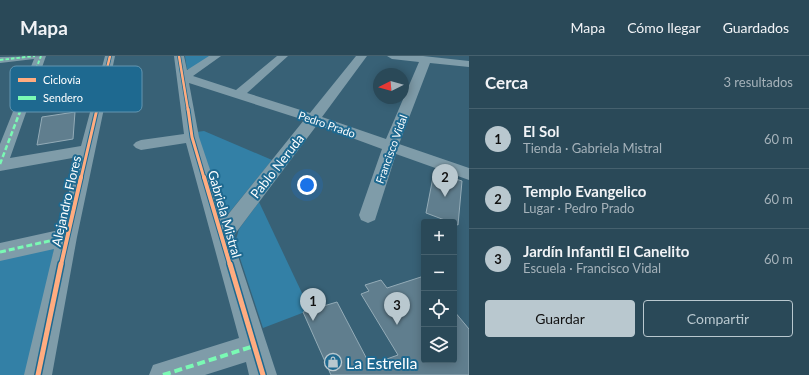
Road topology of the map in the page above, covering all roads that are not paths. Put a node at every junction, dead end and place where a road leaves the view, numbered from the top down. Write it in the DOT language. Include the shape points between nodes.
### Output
graph roads {
  1 [pos="35,56"];
  2 [pos="42,56"];
  3 [pos="110,56"];
  4 [pos="179,56"];
  5 [pos="216,56"];
  6 [pos="283,56"];
  7 [pos="362,56"];
  8 [pos="392,56"];
  9 [pos="0,60"];
  10 [pos="425,61"];
  11 [pos="38,66"];
  12 [pos="108,66"];
  13 [pos="468,66"];
  14 [pos="184,77"];
  15 [pos="239,94"];
  16 [pos="20,112"];
  17 [pos="97,112"];
  18 [pos="314,119"];
  19 [pos="192,137"];
  20 [pos="141,145"];
  21 [pos="391,146"];
  22 [pos="89,150"];
  23 [pos="0,165"];
  24 [pos="469,174"];
  25 [pos="368,215"];
  26 [pos="67,237"];
  27 [pos="221,238"];
  28 [pos="0,252"];
  29 [pos="254,346"];
  30 [pos="38,375"];
  31 [pos="162,375"];
  32 [pos="262,375"];
  1 -- 9 [label="street"];
  2 -- 11 [label="street"];
  3 -- 12 [label="street, Alejandro Flores"];
  4 -- 14 [label="street, Gabriela Mistral"];
  5 -- 14 [label="street"];
  6 -- 15 [label="street"];
  7 -- 18 [label="street, Pablo Neruda"];
  8 -- 10 [label="street"];
  10 -- 13 [label="street"];
  10 -- 21 [label="street, Francisco Vidal"];
  14 -- 15 [label="street, Pedro Prado"];
  14 -- 19 [label="street, Gabriela Mistral"];
  15 -- 18 [label="street, Pedro Prado"];
  16 -- 23 [label="street"];
  17 -- 22 [label="street, Alejandro Flores"];
  18 -- 21 [label="street, Pedro Prado"];
  18 -- 27 [label="street, Pablo Neruda"];
  19 -- 20 [label="street"];
  19 -- 27 [label="street, Gabriela Mistral"];
  21 -- 24 [label="street, Pedro Prado"];
  21 -- 25 [label="street, Francisco Vidal"];
  22 -- 23 [label="street"];
  22 -- 26 [label="street, Alejandro Flores"];
  26 -- 28 [label="street"];
  26 -- 30 [label="street, Alejandro Flores"];
  27 -- 29 [label="street, Gabriela Mistral"];
  29 -- 31 [label="street"];
  29 -- 32 [label="street, Gabriela Mistral"];
}
